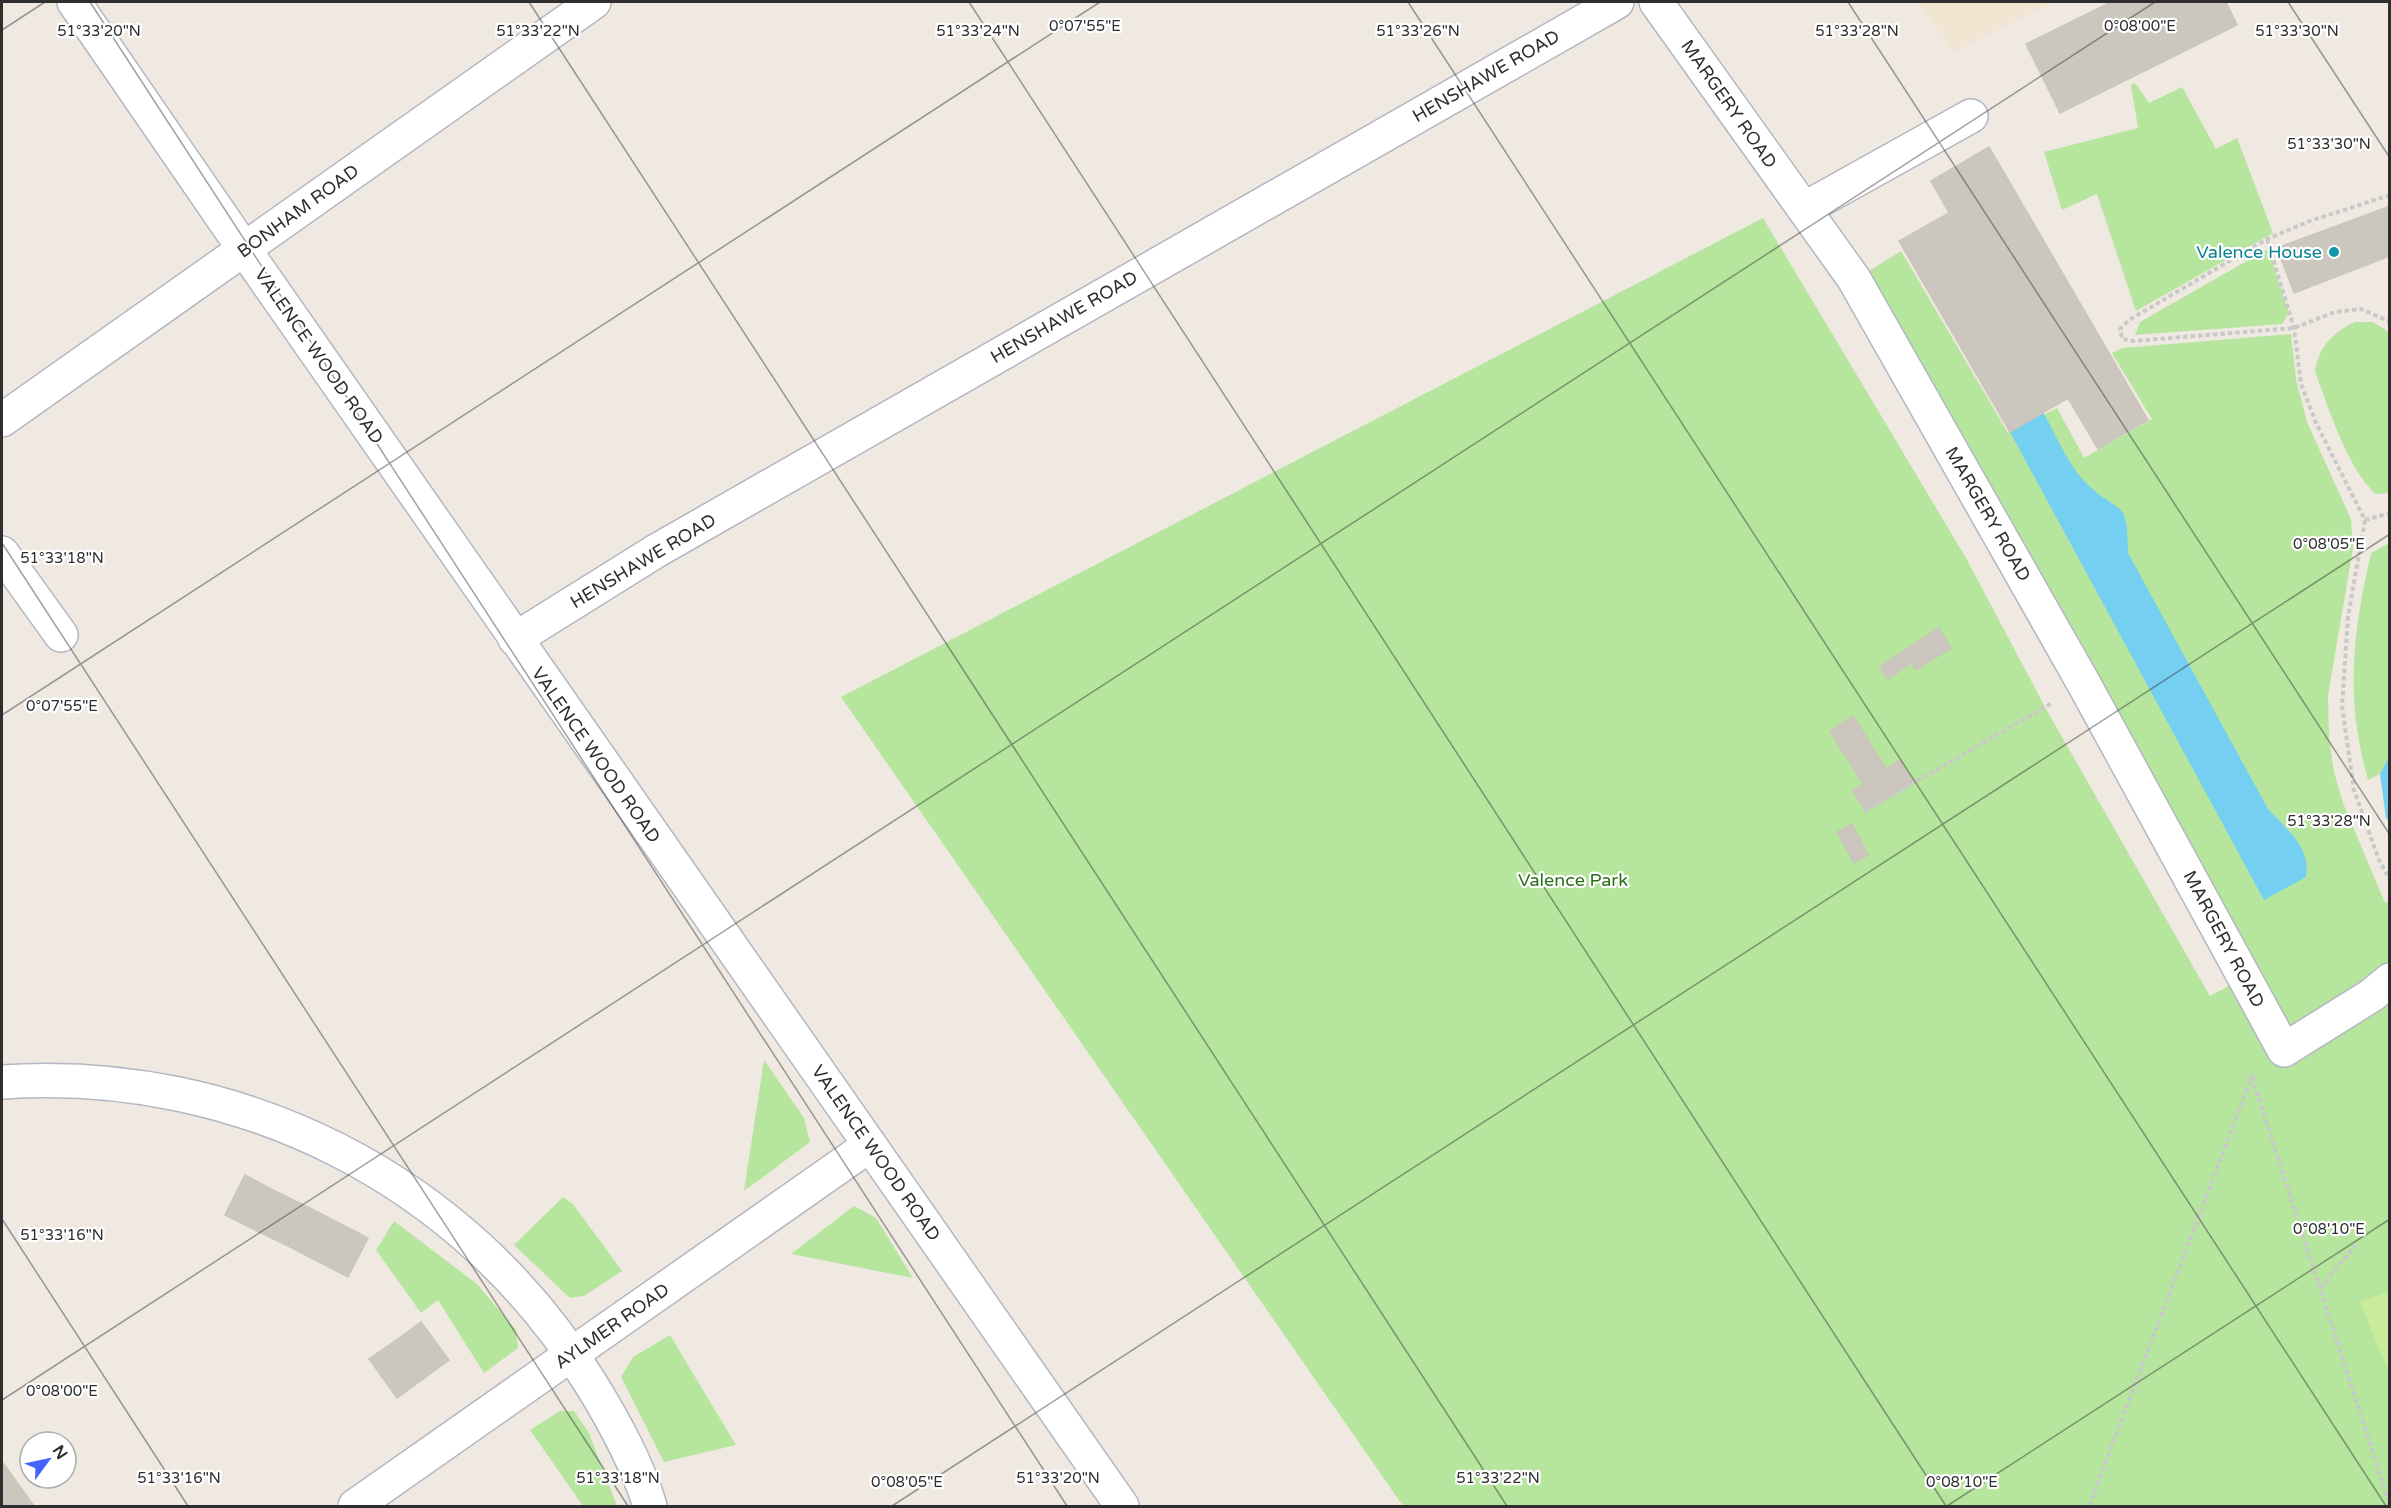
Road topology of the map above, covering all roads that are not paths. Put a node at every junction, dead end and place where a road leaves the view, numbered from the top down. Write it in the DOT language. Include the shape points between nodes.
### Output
graph roads {
  1 [pos="74,2"];
  2 [pos="594,2"];
  3 [pos="1617,2"];
  4 [pos="1656,2"];
  5 [pos="1971,116"];
  6 [pos="1804,209"];
  7 [pos="244,249"];
  8 [pos="2,420"];
  9 [pos="2,553"];
  10 [pos="61,635"];
  11 [pos="515,639"];
  12 [pos="2390,980"];
  13 [pos="2,1082"];
  14 [pos="870,1145"];
  15 [pos="573,1354"];
  16 [pos="355,1506"];
  17 [pos="650,1506"];
  18 [pos="1122,1506"];
  1 -- 7 [label="street, VALENCE WOOD ROAD"];
  2 -- 7 [label="street, BONHAM ROAD"];
  3 -- 11 [label="street, HENSHAWE ROAD" via="656,551"];
  4 -- 6 [label="street, MARGERY ROAD"];
  5 -- 6 [label="street"];
  6 -- 12 [label="street, MARGERY ROAD" via="1854,279 2084,684 2284,1050"];
  7 -- 8 [label="street, BONHAM ROAD"];
  7 -- 11 [label="street, VALENCE WOOD ROAD"];
  9 -- 10 [label="street"];
  11 -- 14 [label="street, VALENCE WOOD ROAD"];
  13 -- 15 [label="street" via="45,1079 123,1083 199,1097 273,1120 343,1151 409,1191 470,1239 525,1293"];
  14 -- 15 [label="street, AYLMER ROAD"];
  14 -- 18 [label="street, VALENCE WOOD ROAD"];
  15 -- 16 [label="street, AYLMER ROAD"];
  15 -- 17 [label="street" via="613,1420"];
}
